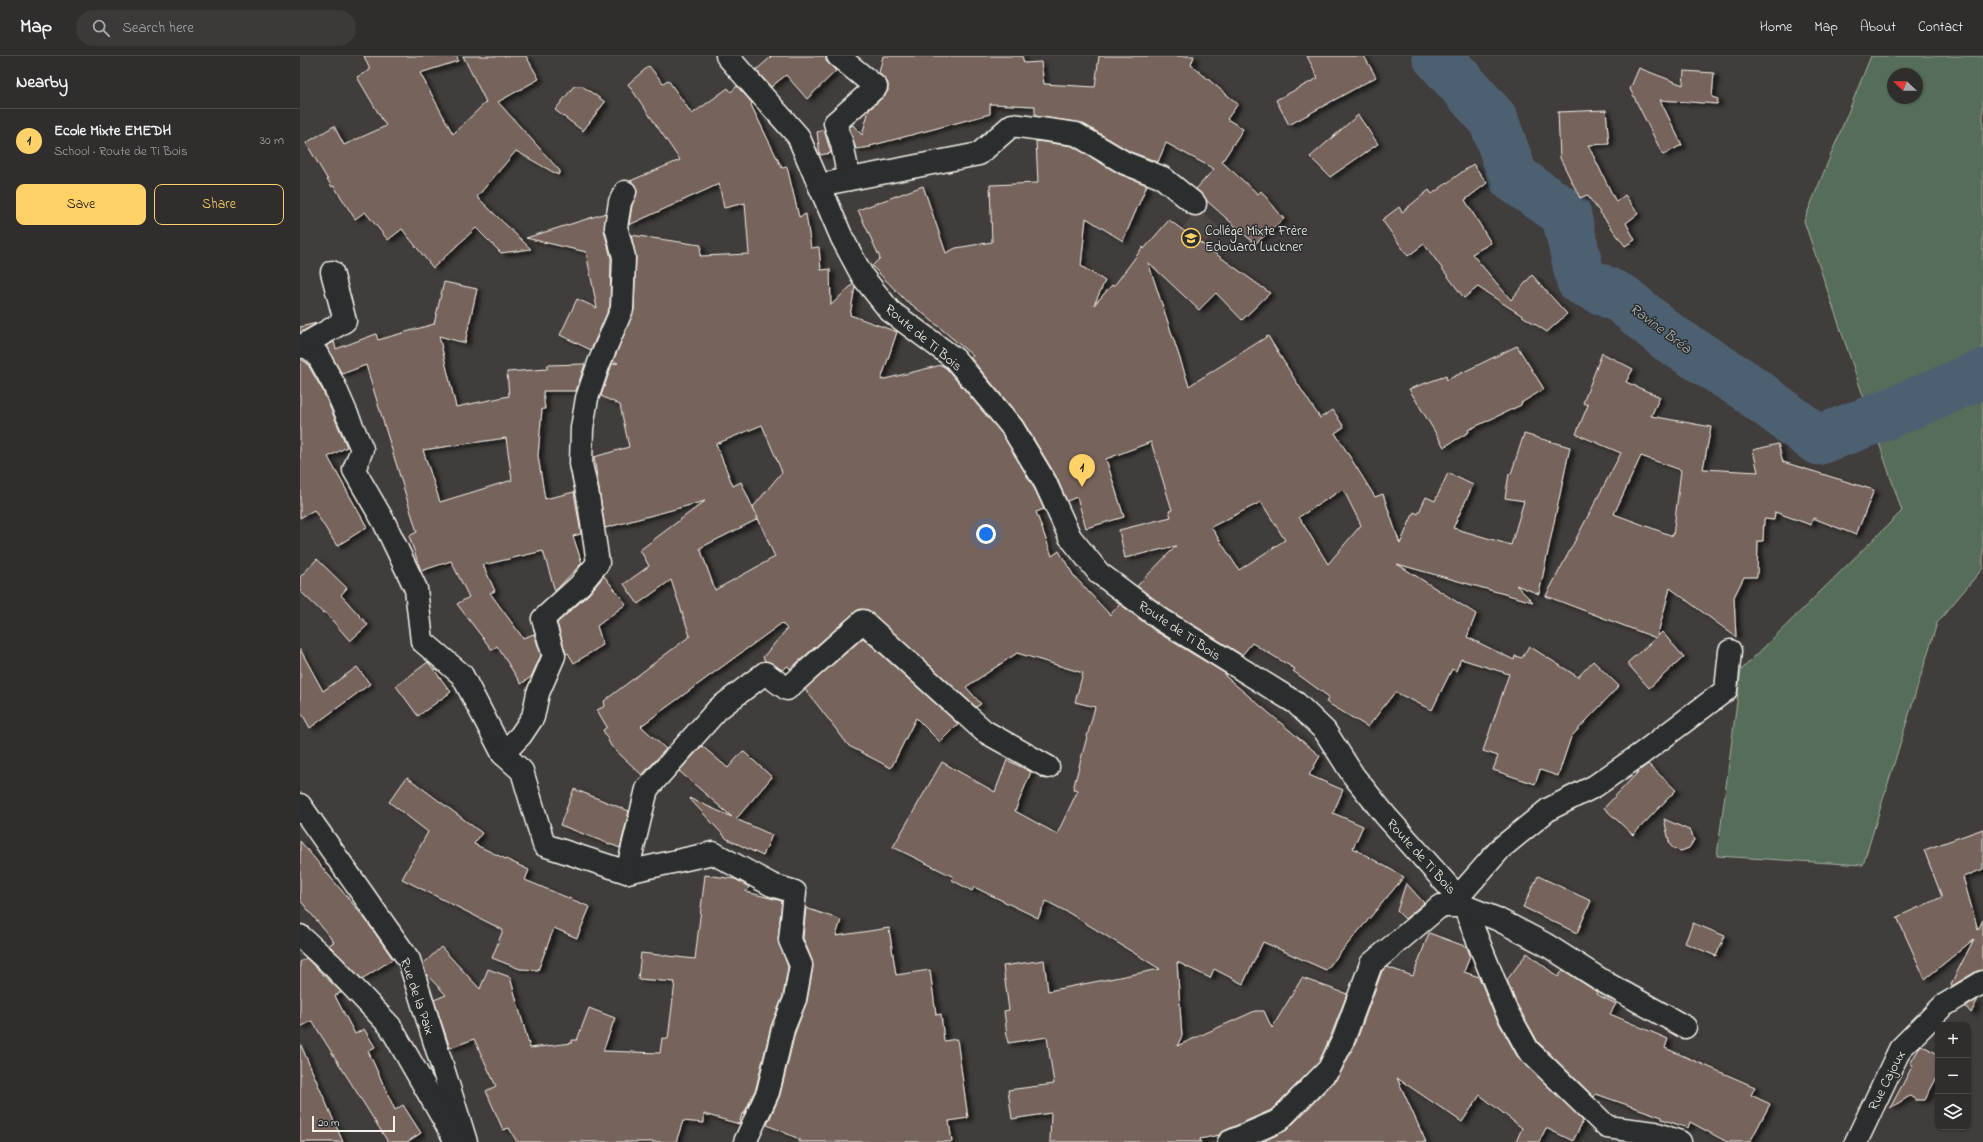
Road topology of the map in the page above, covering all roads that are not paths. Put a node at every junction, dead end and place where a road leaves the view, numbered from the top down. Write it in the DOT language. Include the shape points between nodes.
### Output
graph roads {
  1 [pos="727,56"];
  2 [pos="838,56"];
  3 [pos="850,179"];
  4 [pos="819,185"];
  5 [pos="625,192"];
  6 [pos="1195,204"];
  7 [pos="332,272"];
  8 [pos="302,346"];
  9 [pos="1730,651"];
  10 [pos="503,754"];
  11 [pos="1048,767"];
  12 [pos="300,805"];
  13 [pos="627,872"];
  14 [pos="1461,901"];
  15 [pos="300,936"];
  16 [pos="1983,982"];
  17 [pos="1685,1027"];
  18 [pos="1604,1134"];
  19 [pos="457,1142"];
  20 [pos="466,1142"];
  21 [pos="737,1142"];
  22 [pos="746,1142"];
  23 [pos="1229,1142"];
  24 [pos="1680,1142"];
  25 [pos="1856,1142"];
  1 -- 4 [label="street, Route de Ti Bois" via="798,136"];
  2 -- 3 [label="street" via="876,87 835,123"];
  3 -- 4 [label="street"];
  3 -- 6 [label="street" via="979,154 1012,125 1076,134 1125,163 1163,178"];
  4 -- 14 [label="street, Route de Ti Bois" via="863,277 890,311 955,359 1012,426 1045,482 1070,537 1099,573 1162,620 1296,703 1325,731 1353,774 1385,815"];
  5 -- 10 [label="street" via="620,202 616,227 624,257 622,309 587,398 582,428 581,464 598,563 580,585 543,619 554,656 538,693 533,717 521,735"];
  7 -- 8 [label="street" via="345,322"];
  8 -- 10 [label="street" via="317,354 334,385 362,449 354,470 384,522 416,589 422,641 462,675"];
  9 -- 14 [label="street" via="1726,690 1641,754 1595,786 1549,810 1501,848"];
  10 -- 13 [label="street" via="522,771 544,845"];
  11 -- 13 [label="street" via="984,731 863,621 787,689 765,673 718,709 686,743 647,788"];
  12 -- 20 [label="street, Rue de la Paix" via="409,960"];
  13 -- 22 [label="street" via="713,853 772,885 795,892 790,940 801,965 795,999 783,1029 768,1092"];
  14 -- 17 [label="street" via="1545,944 1606,983"];
  14 -- 18 [label="street, Route de Ti Bois" via="1506,1008 1528,1050"];
  14 -- 23 [label="street" via="1440,906 1371,964 1344,1038 1329,1069 1278,1121"];
  15 -- 19 [label="street" via="332,965 390,1026"];
  16 -- 25 [label="street, Rue Cajoux" via="1943,1006 1900,1049"];
  18 -- 24 [label="street, Route de Ti Bois" via="1655,1133"];
  21 -- 22 [label="street"];
}
